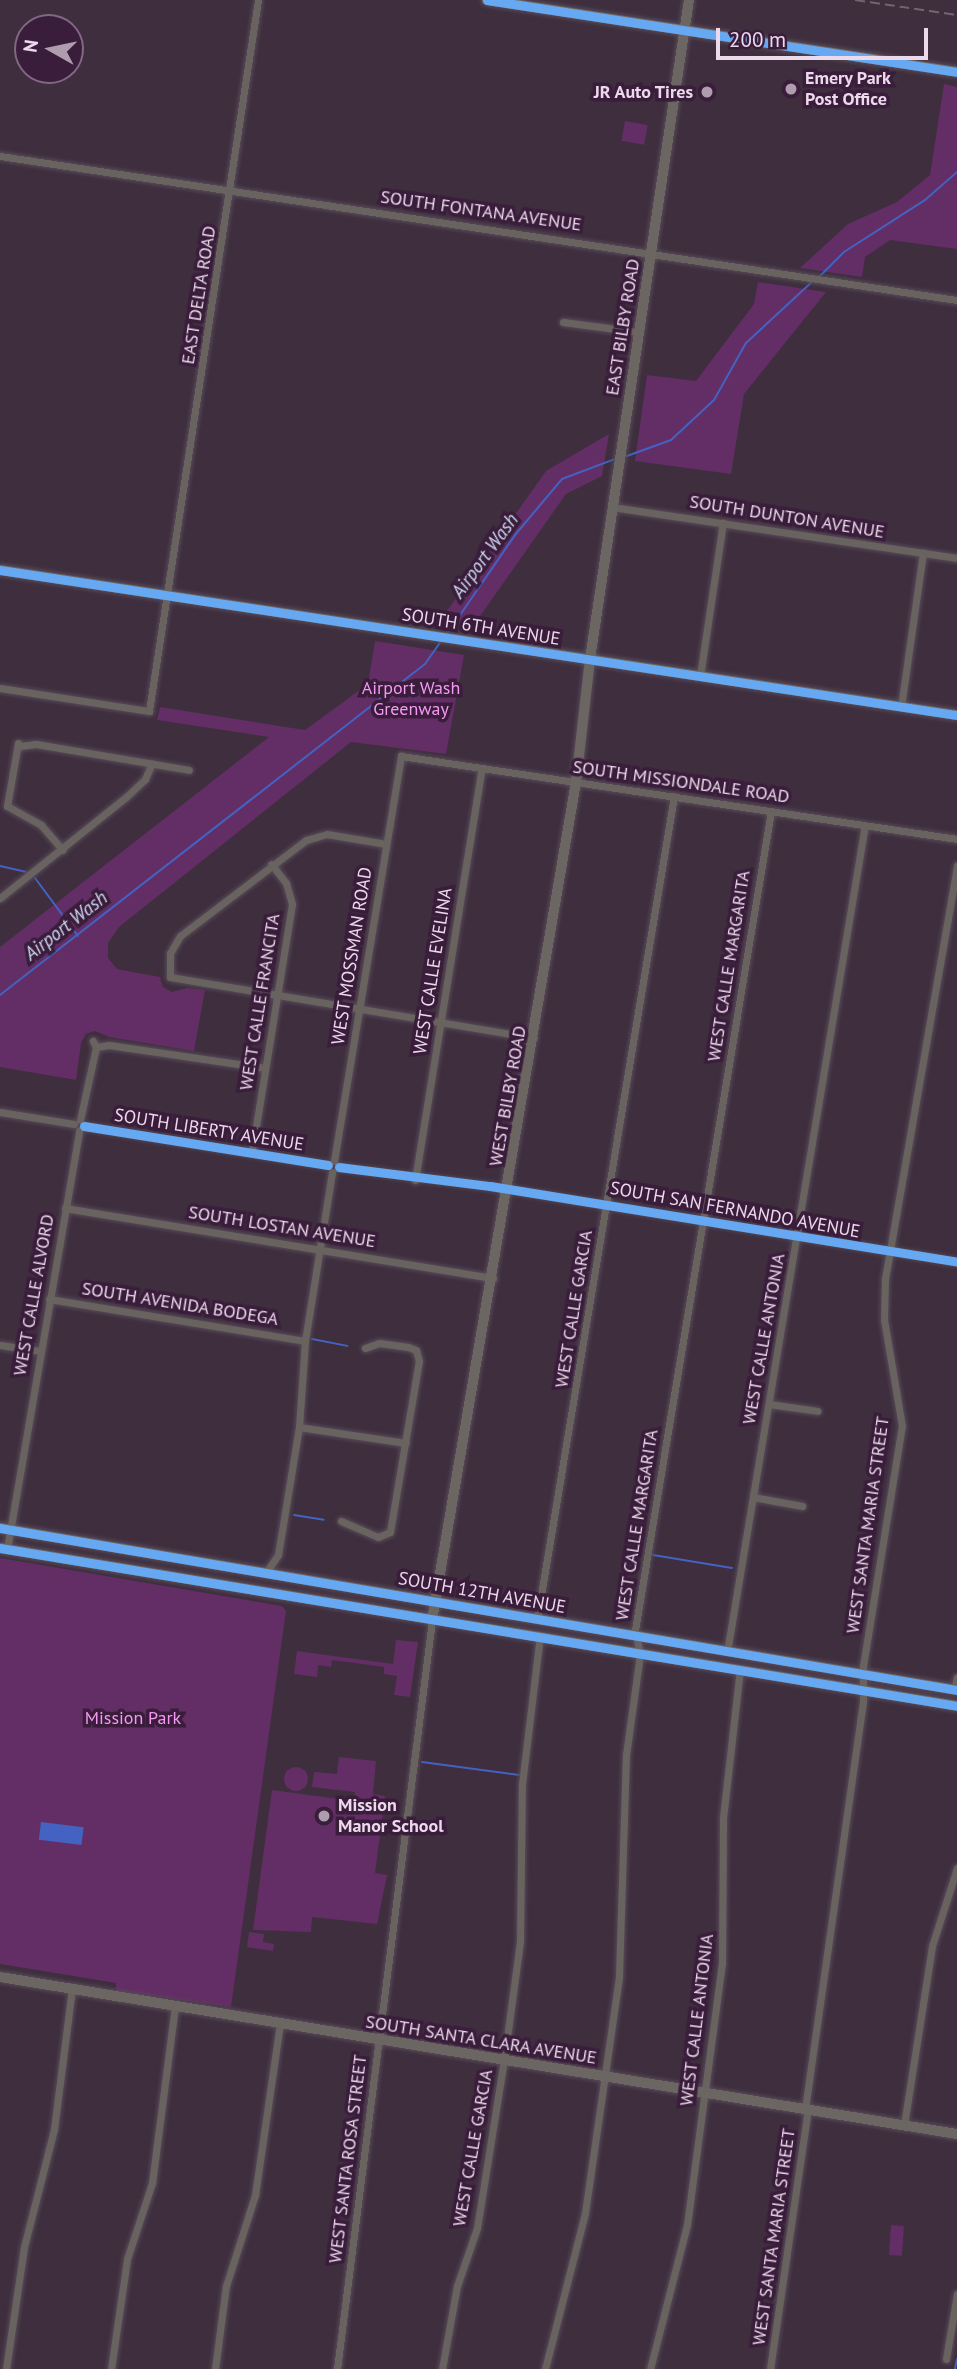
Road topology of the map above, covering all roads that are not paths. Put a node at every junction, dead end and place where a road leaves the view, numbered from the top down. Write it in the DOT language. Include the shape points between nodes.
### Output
graph roads {
  1 [pos="258,0"];
  2 [pos="487,0"];
  3 [pos="689,0"];
  4 [pos="684,30"];
  5 [pos="957,72"];
  6 [pos="0,156"];
  7 [pos="231,190"];
  8 [pos="651,252"];
  9 [pos="957,300"];
  10 [pos="563,322"];
  11 [pos="638,332"];
  12 [pos="612,507"];
  13 [pos="723,523"];
  14 [pos="923,553"];
  15 [pos="957,558"];
  16 [pos="0,570"];
  17 [pos="168,595"];
  18 [pos="590,659"];
  19 [pos="700,676"];
  20 [pos="0,688"];
  21 [pos="901,707"];
  22 [pos="957,715"];
  23 [pos="401,756"];
  24 [pos="152,763"];
  25 [pos="482,768"];
  26 [pos="189,769"];
  27 [pos="576,782"];
  28 [pos="674,796"];
  29 [pos="771,811"];
  30 [pos="865,825"];
  31 [pos="957,839"];
  32 [pos="386,844"];
  33 [pos="63,850"];
  34 [pos="271,864"];
  35 [pos="957,865"];
  36 [pos="0,898"];
  37 [pos="277,997"];
  38 [pos="359,1009"];
  39 [pos="441,1023"];
  40 [pos="534,1038"];
  41 [pos="265,1068"];
  42 [pos="0,1112"];
  43 [pos="79,1125"];
  44 [pos="252,1151"];
  45 [pos="333,1166"];
  46 [pos="415,1180"];
  47 [pos="508,1189"];
  48 [pos="607,1205"];
  49 [pos="65,1208"];
  50 [pos="703,1220"];
  51 [pos="798,1236"];
  52 [pos="319,1249"];
  53 [pos="890,1253"];
  54 [pos="957,1262"];
  55 [pos="493,1278"];
  56 [pos="50,1299"];
  57 [pos="305,1341"];
  58 [pos="0,1345"];
  59 [pos="365,1348"];
  60 [pos="40,1351"];
  61 [pos="769,1404"];
  62 [pos="818,1412"];
  63 [pos="299,1427"];
  64 [pos="406,1443"];
  65 [pos="753,1497"];
  66 [pos="802,1506"];
  67 [pos="341,1521"];
  68 [pos="5,1529"];
  69 [pos="4,1549"];
  70 [pos="278,1555"];
  71 [pos="265,1574"];
  72 [pos="292,1577"];
  73 [pos="310,1580"];
  74 [pos="289,1597"];
  75 [pos="436,1600"];
  76 [pos="537,1619"];
  77 [pos="432,1620"];
  78 [pos="540,1636"];
  79 [pos="635,1637"];
  80 [pos="727,1652"];
  81 [pos="640,1654"];
  82 [pos="740,1669"];
  83 [pos="862,1674"];
  84 [pos="957,1677"];
  85 [pos="863,1690"];
  86 [pos="956,1690"];
  87 [pos="957,1706"];
  88 [pos="957,1868"];
  89 [pos="0,1977"];
  90 [pos="72,1989"];
  91 [pos="175,2006"];
  92 [pos="280,2023"];
  93 [pos="379,2040"];
  94 [pos="504,2060"];
  95 [pos="604,2077"];
  96 [pos="704,2093"];
  97 [pos="806,2110"];
  98 [pos="904,2125"];
  99 [pos="957,2134"];
  100 [pos="957,2294"];
  101 [pos="946,2359"];
  102 [pos="6,2369"];
  103 [pos="111,2369"];
  104 [pos="215,2369"];
  105 [pos="337,2369"];
  106 [pos="442,2369"];
  107 [pos="545,2369"];
  108 [pos="650,2369"];
  109 [pos="770,2369"];
  1 -- 7 [label="street, EAST DELTA ROAD"];
  2 -- 4 [label="main road"];
  3 -- 4 [label="street, EAST BILBY ROAD"];
  4 -- 5 [label="main road"];
  4 -- 8 [label="street, EAST BILBY ROAD"];
  6 -- 7 [label="street, SOUTH FONTANA AVENUE"];
  7 -- 8 [label="street, SOUTH FONTANA AVENUE"];
  7 -- 17 [label="street, EAST DELTA ROAD"];
  8 -- 9 [label="street, SOUTH FONTANA AVENUE"];
  8 -- 11 [label="street, EAST BILBY ROAD"];
  10 -- 11 [label="street"];
  11 -- 12 [label="street, EAST BILBY ROAD"];
  12 -- 13 [label="street, SOUTH DUNTON AVENUE"];
  12 -- 18 [label="street, EAST BILBY ROAD"];
  13 -- 14 [label="street, SOUTH DUNTON AVENUE"];
  13 -- 19 [label="street"];
  14 -- 15 [label="street, SOUTH DUNTON AVENUE"];
  14 -- 21 [label="street"];
  16 -- 17 [label="street, SOUTH 6TH AVENUE"];
  17 -- 18 [label="street, SOUTH 6TH AVENUE"];
  17 -- 20 [label="street, EAST DELTA ROAD" via="149,711"];
  18 -- 19 [label="street, SOUTH 6TH AVENUE"];
  18 -- 27 [label="street, WEST BILBY ROAD"];
  19 -- 21 [label="street, SOUTH 6TH AVENUE"];
  21 -- 22 [label="street, SOUTH 6TH AVENUE"];
  23 -- 25 [label="street, SOUTH MISSIONDALE ROAD"];
  23 -- 32 [label="street, WEST MOSSMAN ROAD"];
  24 -- 26 [label="street"];
  24 -- 33 [label="street" via="145,779"];
  24 -- 33 [label="street" via="19,744 6,806 41,825"];
  25 -- 27 [label="street, SOUTH MISSIONDALE ROAD"];
  25 -- 39 [label="street, WEST CALLE EVELINA"];
  27 -- 28 [label="street, SOUTH MISSIONDALE ROAD"];
  27 -- 40 [label="street, WEST BILBY ROAD"];
  28 -- 29 [label="street, SOUTH MISSIONDALE ROAD"];
  28 -- 48 [label="street, WEST CALLE GARCIA"];
  29 -- 30 [label="street, SOUTH MISSIONDALE ROAD"];
  29 -- 50 [label="street, WEST CALLE MARGARITA"];
  30 -- 31 [label="street, SOUTH MISSIONDALE ROAD"];
  30 -- 51 [label="street, WEST CALLE ANTONIA"];
  32 -- 34 [label="street" via="316,835"];
  32 -- 38 [label="street, WEST MOSSMAN ROAD"];
  33 -- 36 [label="street"];
  34 -- 37 [label="street, WEST CALLE FRANCITA" via="286,883 292,904"];
  34 -- 37 [label="street" via="180,936 170,953 171,980"];
  35 -- 53 [label="street, WEST SANTA MARIA STREET"];
  37 -- 38 [label="street"];
  37 -- 41 [label="street, WEST CALLE FRANCITA"];
  38 -- 39 [label="street"];
  38 -- 45 [label="street, WEST MOSSMAN ROAD"];
  39 -- 40 [label="street"];
  39 -- 46 [label="street, WEST CALLE EVELINA"];
  40 -- 47 [label="street, WEST BILBY ROAD"];
  41 -- 43 [label="street, WEST CALLE ALVORD" via="95,1044"];
  41 -- 44 [label="street, WEST CALLE FRANCITA"];
  42 -- 43 [label="street, SOUTH LIBERTY AVENUE"];
  43 -- 44 [label="street, SOUTH LIBERTY AVENUE"];
  43 -- 49 [label="street, WEST CALLE ALVORD"];
  44 -- 45 [label="street, SOUTH LIBERTY AVENUE"];
  45 -- 46 [label="street, SOUTH LIBERTY AVENUE"];
  45 -- 52 [label="street, WEST MOSSMAN ROAD"];
  46 -- 47 [label="street, SOUTH LIBERTY AVENUE"];
  47 -- 48 [label="street, SOUTH SAN FERNANDO AVENUE"];
  47 -- 55 [label="street, WEST BILBY ROAD"];
  48 -- 50 [label="street, SOUTH SAN FERNANDO AVENUE"];
  48 -- 76 [label="street, WEST CALLE GARCIA"];
  49 -- 52 [label="street, SOUTH LOSTAN AVENUE"];
  49 -- 56 [label="street, WEST CALLE ALVORD"];
  50 -- 51 [label="street, SOUTH SAN FERNANDO AVENUE"];
  50 -- 79 [label="street, WEST CALLE MARGARITA"];
  51 -- 53 [label="street, SOUTH SAN FERNANDO AVENUE"];
  51 -- 61 [label="street, WEST CALLE ANTONIA"];
  52 -- 55 [label="street, SOUTH LOSTAN AVENUE"];
  52 -- 57 [label="street, WEST MOSSMAN ROAD"];
  53 -- 54 [label="street, SOUTH SAN FERNANDO AVENUE"];
  53 -- 83 [label="street, WEST SANTA MARIA STREET" via="884,1320 902,1426"];
  55 -- 75 [label="street, WEST BILBY ROAD"];
  56 -- 57 [label="street, SOUTH AVENIDA BODEGA"];
  56 -- 60 [label="street, WEST CALLE ALVORD"];
  57 -- 63 [label="street, WEST MOSSMAN ROAD"];
  58 -- 60 [label="street"];
  59 -- 64 [label="street" via="379,1343 419,1350"];
  60 -- 68 [label="street, WEST CALLE ALVORD"];
  61 -- 62 [label="street, WEST CALLE ANTONIA"];
  61 -- 65 [label="street, WEST CALLE ANTONIA"];
  63 -- 64 [label="street"];
  63 -- 70 [label="street, WEST MOSSMAN ROAD"];
  64 -- 67 [label="street" via="390,1532 379,1537"];
  65 -- 66 [label="street"];
  65 -- 80 [label="street, WEST CALLE ANTONIA"];
  68 -- 69 [label="street, WEST CALLE ALVORD"];
  68 -- 71 [label="street, SOUTH 12TH AVENUE"];
  69 -- 74 [label="street, SOUTH 12TH AVENUE"];
  70 -- 71 [label="street"];
  70 -- 73 [label="street" via="280,1568"];
  71 -- 72 [label="street, SOUTH 12TH AVENUE"];
  72 -- 73 [label="street, SOUTH 12TH AVENUE"];
  72 -- 74 [label="street"];
  73 -- 75 [label="street, SOUTH 12TH AVENUE"];
  74 -- 77 [label="street, SOUTH 12TH AVENUE"];
  75 -- 76 [label="street, SOUTH 12TH AVENUE"];
  75 -- 77 [label="street, WEST BILBY ROAD"];
  76 -- 79 [label="street, SOUTH 12TH AVENUE"];
  77 -- 78 [label="street, SOUTH 12TH AVENUE"];
  77 -- 93 [label="street, WEST SANTA ROSA STREET"];
  78 -- 81 [label="street, SOUTH 12TH AVENUE"];
  78 -- 94 [label="street, WEST CALLE GARCIA" via="522,1784 520,1941"];
  79 -- 80 [label="street, SOUTH 12TH AVENUE"];
  79 -- 81 [label="street, WEST CALLE MARGARITA"];
  80 -- 83 [label="street, SOUTH 12TH AVENUE"];
  81 -- 82 [label="street, SOUTH 12TH AVENUE"];
  81 -- 95 [label="street, WEST CALLE MARGARITA" via="626,1755 619,1976"];
  82 -- 85 [label="street, SOUTH 12TH AVENUE"];
  82 -- 96 [label="street, WEST CALLE ANTONIA" via="723,1818 722,1964"];
  83 -- 85 [label="street, WEST SANTA MARIA STREET"];
  83 -- 86 [label="street, SOUTH 12TH AVENUE"];
  84 -- 86 [label="street"];
  85 -- 87 [label="street, SOUTH 12TH AVENUE"];
  85 -- 97 [label="street, WEST SANTA MARIA STREET"];
  88 -- 98 [label="street" via="932,1946"];
  89 -- 90 [label="street, SOUTH SANTA CLARA AVENUE"];
  90 -- 91 [label="street, SOUTH SANTA CLARA AVENUE"];
  90 -- 102 [label="street" via="54,2129 24,2247"];
  91 -- 92 [label="street, SOUTH SANTA CLARA AVENUE"];
  91 -- 103 [label="street" via="152,2183 127,2259"];
  92 -- 93 [label="street, SOUTH SANTA CLARA AVENUE"];
  92 -- 104 [label="street" via="255,2195 226,2286"];
  93 -- 94 [label="street, SOUTH SANTA CLARA AVENUE"];
  93 -- 105 [label="street, WEST SANTA ROSA STREET"];
  94 -- 95 [label="street, SOUTH SANTA CLARA AVENUE"];
  94 -- 106 [label="street, WEST CALLE GARCIA" via="477,2228 457,2286"];
  95 -- 96 [label="street, SOUTH SANTA CLARA AVENUE"];
  95 -- 107 [label="street, WEST CALLE MARGARITA" via="585,2213"];
  96 -- 97 [label="street, SOUTH SANTA CLARA AVENUE"];
  96 -- 108 [label="street, WEST CALLE ANTONIA" via="687,2225"];
  97 -- 98 [label="street, SOUTH SANTA CLARA AVENUE"];
  97 -- 109 [label="street, WEST SANTA MARIA STREET"];
  98 -- 99 [label="street, SOUTH SANTA CLARA AVENUE"];
  100 -- 101 [label="street"];
}
